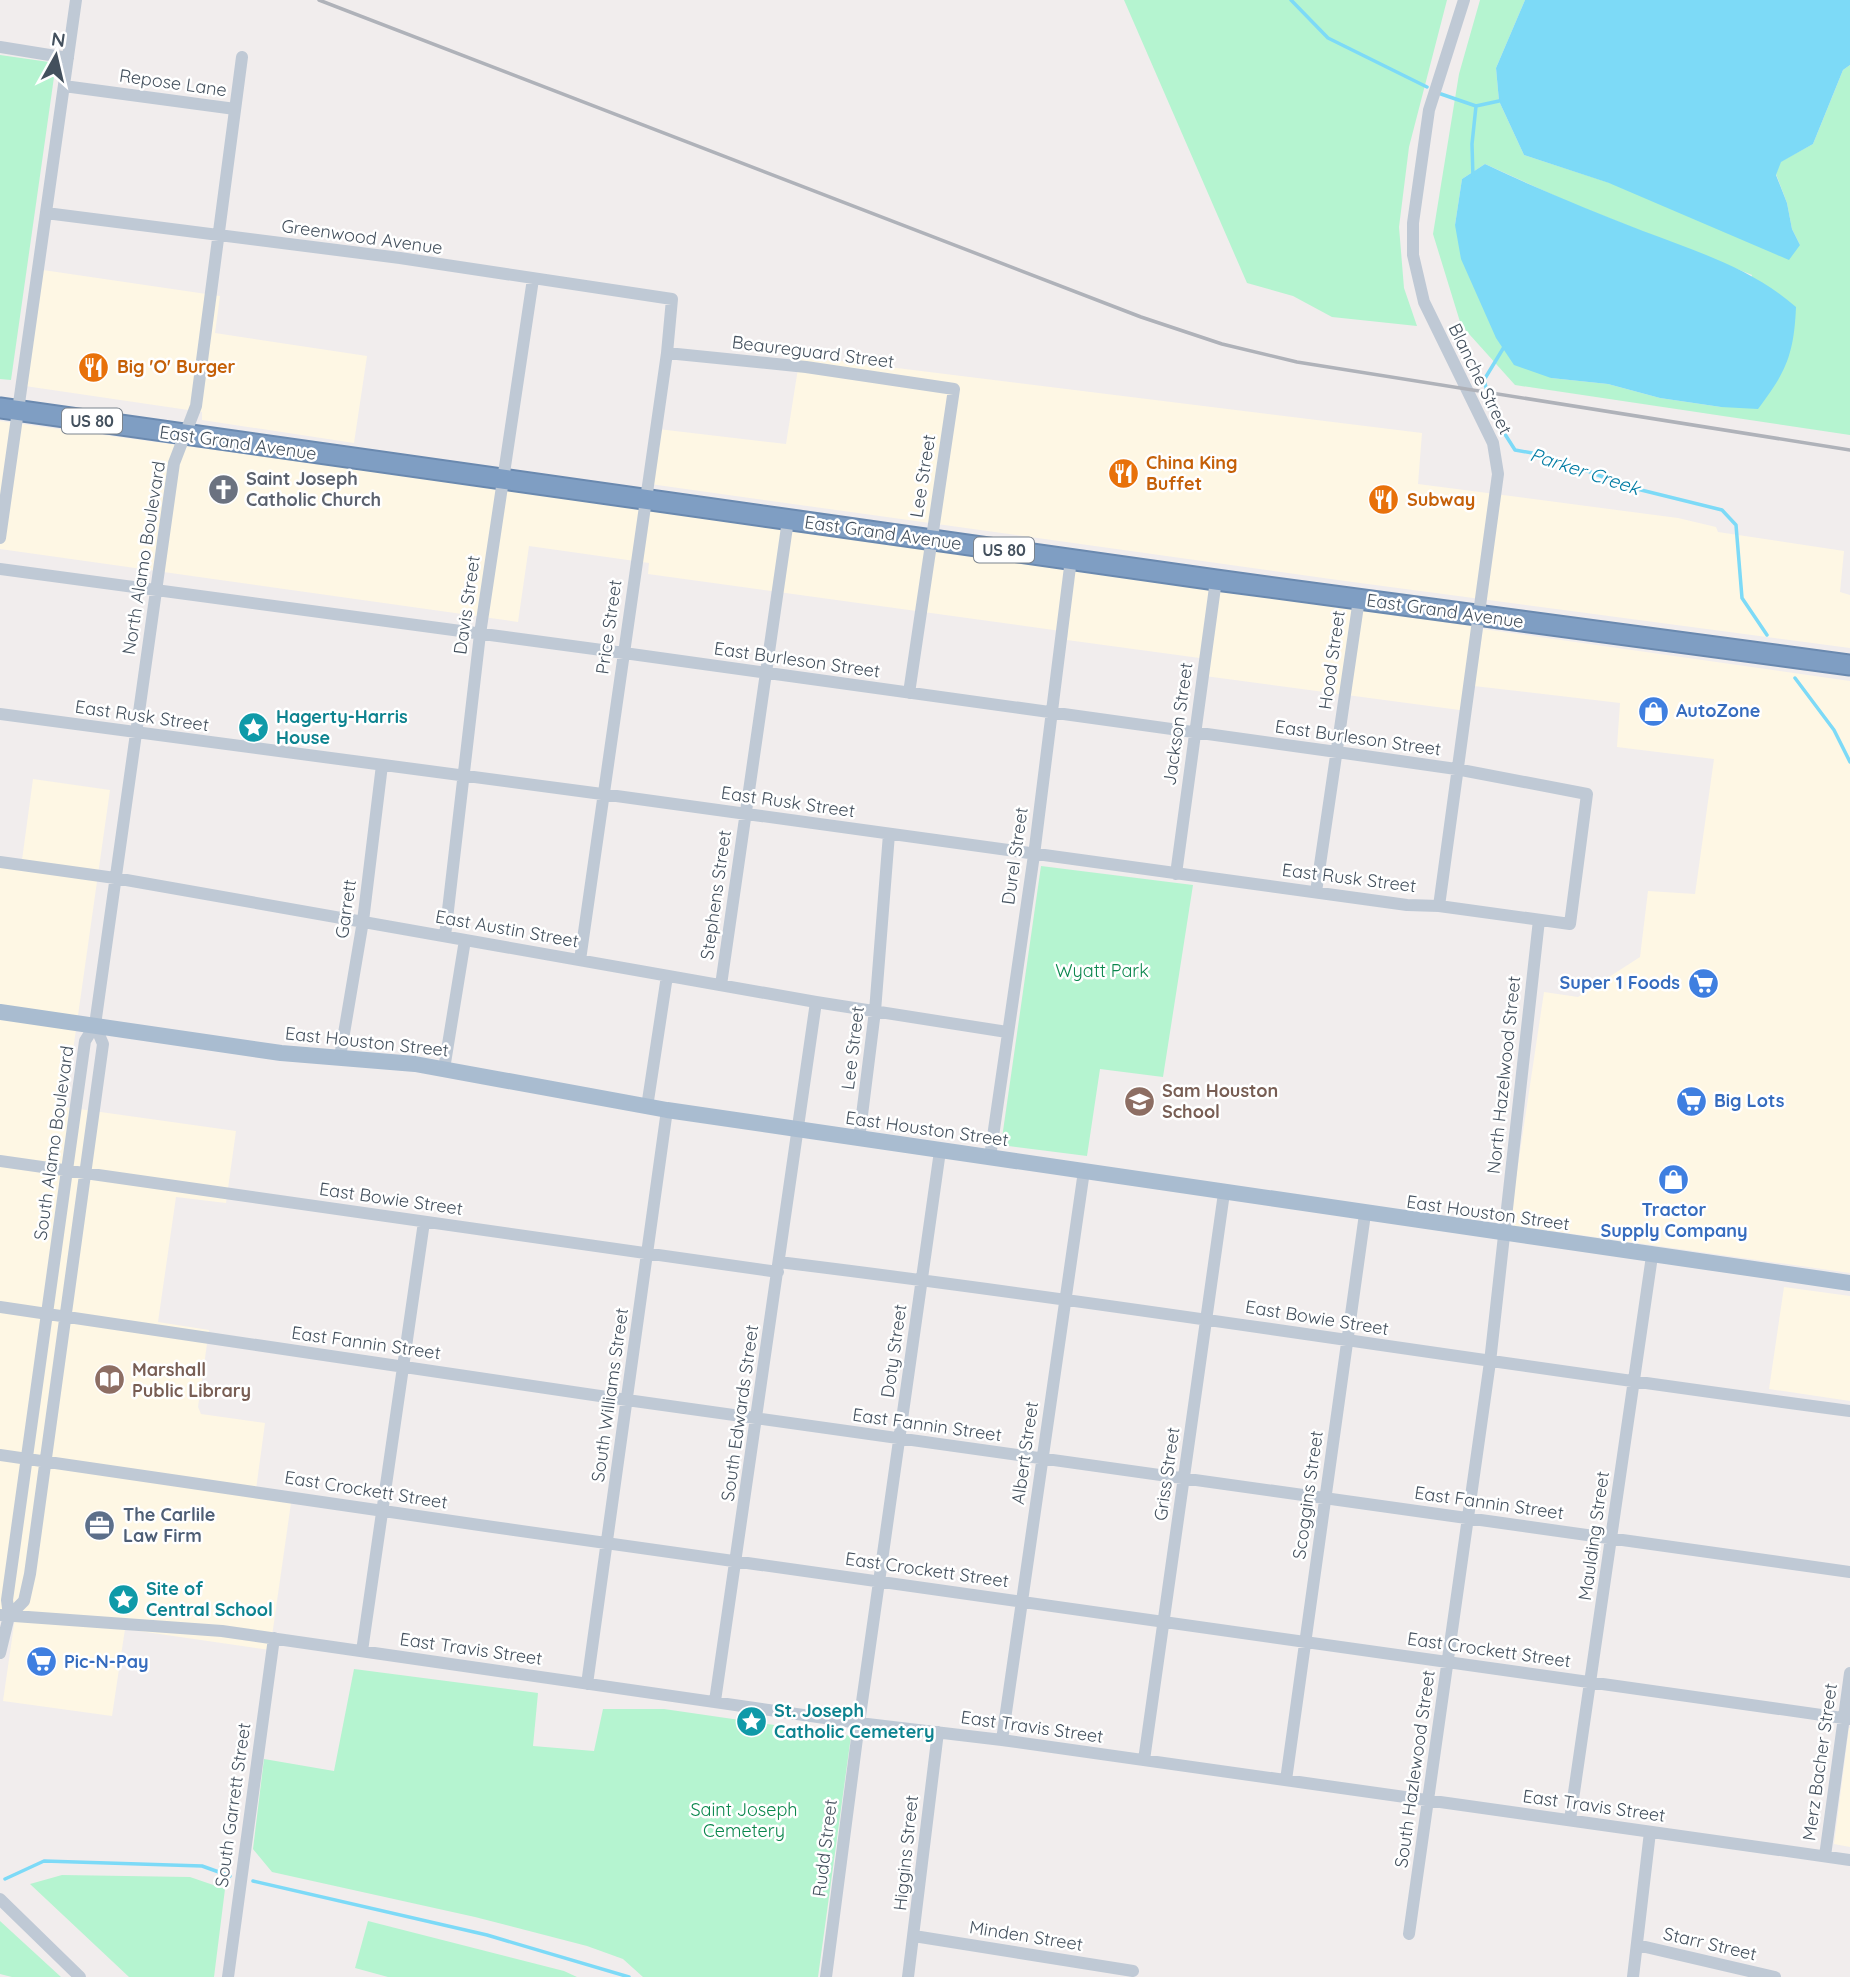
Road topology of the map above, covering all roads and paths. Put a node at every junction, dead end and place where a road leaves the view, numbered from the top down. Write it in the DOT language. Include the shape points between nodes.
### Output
graph roads {
  1 [pos="76,0"];
  2 [pos="1464,0"];
  3 [pos="0,47"];
  4 [pos="242,57"];
  5 [pos="68,58"];
  6 [pos="64,86"];
  7 [pos="235,110"];
  8 [pos="46,213"];
  9 [pos="219,235"];
  10 [pos="533,279"];
  11 [pos="672,299"];
  12 [pos="667,353"];
  13 [pos="954,389"];
  14 [pos="9,409"];
  15 [pos="184,435"];
  16 [pos="503,481"];
  17 [pos="645,500"];
  18 [pos="788,520"];
  19 [pos="0,538"];
  20 [pos="931,540"];
  21 [pos="1070,559"];
  22 [pos="0,569"];
  23 [pos="1216,580"];
  24 [pos="156,590"];
  25 [pos="1359,599"];
  26 [pos="1478,616"];
  27 [pos="480,634"];
  28 [pos="624,653"];
  29 [pos="1850,665"];
  30 [pos="766,674"];
  31 [pos="909,693"];
  32 [pos="1053,712"];
  33 [pos="0,714"];
  34 [pos="136,733"];
  35 [pos="1195,733"];
  36 [pos="1337,752"];
  37 [pos="383,765"];
  38 [pos="1456,769"];
  39 [pos="462,776"];
  40 [pos="602,794"];
  41 [pos="746,814"];
  42 [pos="889,834"];
  43 [pos="1034,855"];
  44 [pos="0,862"];
  45 [pos="1176,874"];
  46 [pos="115,878"];
  47 [pos="1316,892"];
  48 [pos="1439,906"];
  49 [pos="1539,920"];
  50 [pos="363,921"];
  51 [pos="1570,924"];
  52 [pos="445,936"];
  53 [pos="465,940"];
  54 [pos="580,960"];
  55 [pos="667,976"];
  56 [pos="721,985"];
  57 [pos="816,1002"];
  58 [pos="875,1011"];
  59 [pos="0,1012"];
  60 [pos="95,1025"];
  61 [pos="1007,1032"];
  62 [pos="340,1058"];
  63 [pos="444,1069"];
  64 [pos="647,1107"];
  65 [pos="667,1111"];
  66 [pos="798,1130"];
  67 [pos="859,1139"];
  68 [pos="940,1151"];
  69 [pos="990,1157"];
  70 [pos="0,1161"];
  71 [pos="68,1171"];
  72 [pos="1084,1171"];
  73 [pos="86,1173"];
  74 [pos="1224,1193"];
  75 [pos="1365,1214"];
  76 [pos="424,1222"];
  77 [pos="1503,1234"];
  78 [pos="647,1254"];
  79 [pos="1652,1256"];
  80 [pos="778,1267"];
  81 [pos="922,1280"];
  82 [pos="1850,1283"];
  83 [pos="1066,1299"];
  84 [pos="0,1307"];
  85 [pos="47,1314"];
  86 [pos="66,1317"];
  87 [pos="1206,1319"];
  88 [pos="1348,1340"];
  89 [pos="1490,1362"];
  90 [pos="403,1366"];
  91 [pos="1634,1382"];
  92 [pos="627,1400"];
  93 [pos="1850,1411"];
  94 [pos="756,1419"];
  95 [pos="899,1439"];
  96 [pos="0,1455"];
  97 [pos="26,1458"];
  98 [pos="1042,1458"];
  99 [pos="46,1461"];
  100 [pos="1184,1478"];
  101 [pos="1325,1498"];
  102 [pos="382,1509"];
  103 [pos="1469,1518"];
  104 [pos="1611,1538"];
  105 [pos="607,1543"];
  106 [pos="736,1560"];
  107 [pos="1850,1572"];
  108 [pos="879,1580"];
  109 [pos="1022,1601"];
  110 [pos="5,1616"];
  111 [pos="1164,1621"];
  112 [pos="274,1638"];
  113 [pos="1305,1641"];
  114 [pos="362,1651"];
  115 [pos="0,1653"];
  116 [pos="1448,1661"];
  117 [pos="1850,1673"];
  118 [pos="1590,1682"];
  119 [pos="587,1684"];
  120 [pos="715,1701"];
  121 [pos="1847,1719"];
  122 [pos="859,1723"];
  123 [pos="938,1732"];
  124 [pos="1002,1740"];
  125 [pos="1144,1760"];
  126 [pos="1286,1780"];
  127 [pos="1428,1800"];
  128 [pos="1570,1820"];
  129 [pos="1650,1832"];
  130 [pos="1825,1856"];
  131 [pos="1850,1860"];
  132 [pos="0,1899"];
  133 [pos="1409,1934"];
  134 [pos="914,1936"];
  135 [pos="1637,1945"];
  136 [pos="1133,1970"];
  137 [pos="80,1977"];
  138 [pos="228,1977"];
  139 [pos="826,1977"];
  140 [pos="908,1977"];
  141 [pos="1633,1977"];
  142 [pos="1775,1977"];
  1 -- 5 [label="street"];
  2 -- 26 [label="street, Blanche Street" via="1429,110 1412,239 1424,302 1493,443 1498,463"];
  3 -- 5 [label="street"];
  4 -- 7 [label="street, North Alamo Boulevard"];
  5 -- 6 [label="street"];
  6 -- 7 [label="street, Repose Lane"];
  6 -- 8 [label="street"];
  7 -- 9 [label="street, North Alamo Boulevard"];
  8 -- 9 [label="street, Greenwood Avenue"];
  8 -- 14 [label="street"];
  9 -- 10 [label="street, Greenwood Avenue"];
  9 -- 15 [label="street, North Alamo Boulevard" via="195,406"];
  10 -- 11 [label="street, Greenwood Avenue"];
  10 -- 16 [label="street, Davis Street"];
  11 -- 12 [label="street, Price Street"];
  12 -- 13 [label="street, Beaureguard Street"];
  12 -- 17 [label="street, Price Street"];
  13 -- 20 [label="street, Lee Street"];
  14 -- 15 [label="highway, East Grand Avenue / US 80"];
  14 -- 19 [label="street"];
  15 -- 16 [label="highway, East Grand Avenue / US 80"];
  15 -- 24 [label="street, North Alamo Boulevard" via="174,463"];
  16 -- 17 [label="highway, East Grand Avenue / US 80"];
  16 -- 27 [label="street, Davis Street"];
  17 -- 18 [label="highway, East Grand Avenue / US 80"];
  17 -- 28 [label="street, Price Street"];
  18 -- 20 [label="highway, East Grand Avenue / US 80"];
  18 -- 30 [label="street, Stephens Street"];
  20 -- 21 [label="highway, East Grand Avenue / US 80"];
  20 -- 31 [label="street, Lee Street"];
  21 -- 23 [label="highway, East Grand Avenue / US 80"];
  21 -- 32 [label="street, Durel Street"];
  22 -- 24 [label="street, East Burleson Street"];
  23 -- 25 [label="highway, East Grand Avenue / US 80"];
  23 -- 35 [label="street, Jackson Street"];
  24 -- 27 [label="street, East Burleson Street"];
  24 -- 34 [label="street, North Alamo Boulevard"];
  25 -- 26 [label="highway, East Grand Avenue / US 80"];
  25 -- 36 [label="street, Hood Street"];
  26 -- 29 [label="highway, East Grand Avenue / US 80"];
  26 -- 38 [label="street, Blanche Street"];
  27 -- 28 [label="street, East Burleson Street"];
  27 -- 39 [label="street, Davis Street"];
  28 -- 30 [label="street, East Burleson Street"];
  28 -- 40 [label="street, Price Street"];
  30 -- 31 [label="street, East Burleson Street"];
  30 -- 41 [label="street, Stephens Street"];
  31 -- 32 [label="street, East Burleson Street"];
  32 -- 35 [label="street, East Burleson Street"];
  32 -- 43 [label="street, Durel Street"];
  33 -- 34 [label="street, East Rusk Street"];
  34 -- 37 [label="street, East Rusk Street"];
  34 -- 46 [label="street, North Alamo Boulevard"];
  35 -- 36 [label="street, East Burleson Street"];
  35 -- 45 [label="street, Jackson Street"];
  36 -- 38 [label="street, East Burleson Street"];
  36 -- 47 [label="street, Hood Street"];
  37 -- 39 [label="street, East Rusk Street"];
  37 -- 50 [label="street, Garrett"];
  38 -- 48 [label="street, Blanche Street"];
  38 -- 51 [label="street, East Burleson Street" via="1587,794"];
  39 -- 40 [label="street, East Rusk Street"];
  39 -- 52 [label="street, Davis Street"];
  40 -- 41 [label="street, East Rusk Street"];
  40 -- 54 [label="street, Price Street"];
  41 -- 42 [label="street, East Rusk Street"];
  41 -- 56 [label="street, Stephens Street"];
  42 -- 43 [label="street, East Rusk Street"];
  42 -- 58 [label="street, Lee Street"];
  43 -- 45 [label="street, East Rusk Street"];
  43 -- 61 [label="street, Durel Street"];
  44 -- 46 [label="street, East Austin Street"];
  45 -- 47 [label="street, East Rusk Street"];
  46 -- 50 [label="street, East Austin Street"];
  46 -- 60 [label="street, North Alamo Boulevard"];
  47 -- 48 [label="street, East Rusk Street"];
  48 -- 49 [label="street, East Rusk Street"];
  49 -- 51 [label="street, East Rusk Street"];
  49 -- 77 [label="street, North Hazelwood Street"];
  50 -- 52 [label="street, East Austin Street"];
  50 -- 62 [label="street, Garrett"];
  52 -- 53 [label="street, East Austin Street"];
  53 -- 54 [label="street, East Austin Street"];
  53 -- 63 [label="street"];
  54 -- 55 [label="street, East Austin Street"];
  55 -- 56 [label="street, East Austin Street"];
  55 -- 64 [label="street"];
  56 -- 57 [label="street, East Austin Street"];
  57 -- 58 [label="street, East Austin Street"];
  57 -- 66 [label="street, South Edwards Street"];
  58 -- 61 [label="street, East Austin Street"];
  58 -- 67 [label="street, Lee Street"];
  59 -- 60 [label="main road, East Houston Street"];
  60 -- 62 [label="main road, East Houston Street"];
  60 -- 71 [label="street, South Alamo Boulevard" via="85,1041"];
  60 -- 73 [label="street, South Alamo Boulevard" via="103,1044"];
  61 -- 69 [label="street, Durel Street"];
  62 -- 63 [label="main road, East Houston Street"];
  63 -- 64 [label="main road, East Houston Street"];
  64 -- 65 [label="main road, East Houston Street"];
  65 -- 66 [label="main road, East Houston Street"];
  65 -- 78 [label="street, South Williams Street"];
  66 -- 67 [label="main road, East Houston Street"];
  66 -- 80 [label="street, South Edwards Street"];
  67 -- 68 [label="main road, East Houston Street"];
  68 -- 69 [label="main road, East Houston Street"];
  68 -- 81 [label="street, Doty Street"];
  69 -- 72 [label="main road, East Houston Street"];
  70 -- 71 [label="street, East Bowie Street"];
  71 -- 73 [label="street, East Bowie Street"];
  71 -- 85 [label="street, South Alamo Boulevard"];
  72 -- 74 [label="main road, East Houston Street"];
  72 -- 83 [label="street, Albert Street"];
  73 -- 76 [label="street, East Bowie Street"];
  73 -- 86 [label="street, South Alamo Boulevard"];
  74 -- 75 [label="main road, East Houston Street"];
  74 -- 87 [label="street, Griss Street"];
  75 -- 77 [label="main road, East Houston Street"];
  75 -- 88 [label="street, Scoggins Street"];
  76 -- 78 [label="street, East Bowie Street"];
  76 -- 90 [label="street"];
  77 -- 79 [label="main road, East Houston Street"];
  77 -- 89 [label="street, South Hazlewood Street"];
  78 -- 80 [label="street, East Bowie Street"];
  78 -- 92 [label="street, South Williams Street"];
  79 -- 82 [label="main road, East Houston Street"];
  79 -- 91 [label="street, Maulding Street"];
  80 -- 81 [label="street, East Bowie Street"];
  80 -- 94 [label="street, South Edwards Street"];
  81 -- 83 [label="street, East Bowie Street"];
  81 -- 95 [label="street, Doty Street"];
  83 -- 87 [label="street, East Bowie Street"];
  83 -- 98 [label="street, Albert Street"];
  84 -- 85 [label="street, East Fannin Street"];
  85 -- 86 [label="street, East Fannin Street"];
  85 -- 97 [label="street, South Alamo Boulevard"];
  86 -- 90 [label="street, East Fannin Street"];
  86 -- 99 [label="street, South Alamo Boulevard"];
  87 -- 88 [label="street, East Bowie Street"];
  87 -- 100 [label="street, Griss Street"];
  88 -- 89 [label="street, East Bowie Street"];
  88 -- 101 [label="street, Scoggins Street"];
  89 -- 91 [label="street, East Bowie Street"];
  89 -- 103 [label="street, South Hazlewood Street"];
  90 -- 92 [label="street, East Fannin Street"];
  90 -- 102 [label="street"];
  91 -- 93 [label="street, East Bowie Street"];
  91 -- 104 [label="street, Maulding Street"];
  92 -- 94 [label="street, East Fannin Street"];
  92 -- 105 [label="street, South Williams Street"];
  94 -- 95 [label="street, East Fannin Street"];
  94 -- 106 [label="street, South Edwards Street"];
  95 -- 98 [label="street, East Fannin Street"];
  95 -- 108 [label="street, Doty Street"];
  96 -- 97 [label="street, East Crockett Street"];
  97 -- 99 [label="street, East Crockett Street"];
  97 -- 110 [label="street, South Alamo Boulevard"];
  98 -- 100 [label="street, East Fannin Street"];
  98 -- 109 [label="street, Albert Street"];
  99 -- 102 [label="street, East Crockett Street"];
  99 -- 110 [label="street, South Alamo Boulevard" via="24,1601"];
  100 -- 101 [label="street, East Fannin Street"];
  100 -- 111 [label="street, Griss Street"];
  101 -- 103 [label="street, East Fannin Street"];
  101 -- 113 [label="street, Scoggins Street"];
  102 -- 105 [label="street, East Crockett Street"];
  102 -- 114 [label="street"];
  103 -- 104 [label="street, East Fannin Street"];
  103 -- 116 [label="street, South Hazlewood Street"];
  104 -- 107 [label="street, East Fannin Street"];
  104 -- 118 [label="street, Maulding Street"];
  105 -- 106 [label="street, East Crockett Street"];
  105 -- 119 [label="street, South Williams Street"];
  106 -- 108 [label="street, East Crockett Street"];
  106 -- 120 [label="street, South Edwards Street"];
  108 -- 109 [label="street, East Crockett Street"];
  108 -- 122 [label="street, Doty Street"];
  109 -- 111 [label="street, East Crockett Street"];
  109 -- 124 [label="street, Albert Street"];
  110 -- 112 [label="street, East Travis Street"];
  110 -- 115 [label="street, South Alamo Boulevard"];
  111 -- 113 [label="street, East Crockett Street"];
  111 -- 125 [label="street, Griss Street"];
  112 -- 114 [label="street, East Travis Street"];
  112 -- 138 [label="street, South Garrett Street"];
  113 -- 116 [label="street, East Crockett Street"];
  113 -- 126 [label="street, Scoggins Street"];
  114 -- 119 [label="street, East Travis Street"];
  116 -- 118 [label="street, East Crockett Street"];
  116 -- 127 [label="street, South Hazlewood Street"];
  117 -- 121 [label="street, Merz Bacher Street"];
  118 -- 121 [label="street, East Crockett Street"];
  118 -- 128 [label="street, Maulding Street"];
  119 -- 120 [label="street, East Travis Street"];
  120 -- 122 [label="street, East Travis Street"];
  121 -- 130 [label="street, Merz Bacher Street"];
  122 -- 123 [label="street, East Travis Street"];
  122 -- 139 [label="street, Rudd Street"];
  123 -- 124 [label="street, East Travis Street"];
  123 -- 134 [label="street, Higgins Street"];
  124 -- 125 [label="street, East Travis Street"];
  125 -- 126 [label="street, East Travis Street"];
  126 -- 127 [label="street, East Travis Street"];
  127 -- 128 [label="street, East Travis Street"];
  127 -- 133 [label="street, South Hazlewood Street"];
  128 -- 129 [label="street, East Travis Street"];
  129 -- 130 [label="street, East Travis Street"];
  129 -- 135 [label="street"];
  130 -- 131 [label="street, East Travis Street"];
  132 -- 137 [label="street"];
  134 -- 136 [label="street, Minden Street"];
  134 -- 140 [label="street, Higgins Street"];
  135 -- 141 [label="street"];
  135 -- 142 [label="street, Starr Street"];
}
